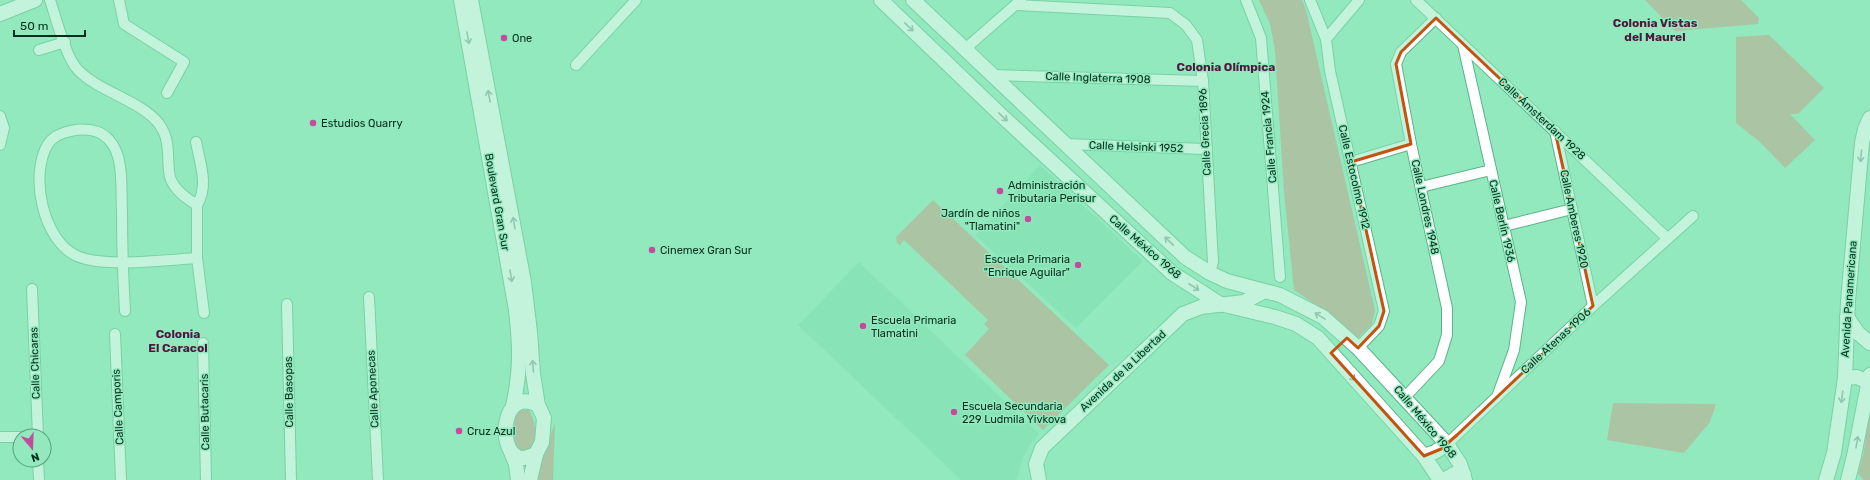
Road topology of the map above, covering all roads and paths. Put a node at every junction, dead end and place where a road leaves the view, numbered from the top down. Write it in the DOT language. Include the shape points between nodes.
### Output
graph roads {
  1 [pos="35,0"];
  2 [pos="50,0"];
  3 [pos="118,0"];
  4 [pos="461,0"];
  5 [pos="470,0"];
  6 [pos="636,0"];
  7 [pos="881,0"];
  8 [pos="915,0"];
  9 [pos="1246,0"];
  10 [pos="1310,0"];
  11 [pos="1359,0"];
  12 [pos="1416,0"];
  13 [pos="1018,2"];
  14 [pos="0,4"];
  15 [pos="0,14"];
  16 [pos="1436,18"];
  17 [pos="1326,39"];
  18 [pos="65,42"];
  19 [pos="1463,45"];
  20 [pos="965,49"];
  21 [pos="39,50"];
  22 [pos="576,65"];
  23 [pos="993,75"];
  24 [pos="1203,81"];
  25 [pos="167,93"];
  26 [pos="0,116"];
  27 [pos="1870,118"];
  28 [pos="1555,131"];
  29 [pos="196,142"];
  30 [pos="1065,144"];
  31 [pos="1411,144"];
  32 [pos="0,145"];
  33 [pos="1206,149"];
  34 [pos="495,158"];
  35 [pos="1350,162"];
  36 [pos="1491,170"];
  37 [pos="1421,187"];
  38 [pos="197,205"];
  39 [pos="1572,209"];
  40 [pos="1693,216"];
  41 [pos="1504,226"];
  42 [pos="1667,238"];
  43 [pos="197,258"];
  44 [pos="123,262"];
  45 [pos="1210,273"];
  46 [pos="1280,277"];
  47 [pos="32,289"];
  48 [pos="1264,292"];
  49 [pos="369,297"];
  50 [pos="287,304"];
  51 [pos="1220,304"];
  52 [pos="1593,306"];
  53 [pos="125,311"];
  54 [pos="204,313"];
  55 [pos="1847,317"];
  56 [pos="1335,328"];
  57 [pos="114,334"];
  58 [pos="1348,338"];
  59 [pos="203,343"];
  60 [pos="1870,343"];
  61 [pos="1327,348"];
  62 [pos="1358,348"];
  63 [pos="1845,378"];
  64 [pos="1869,378"];
  65 [pos="1405,397"];
  66 [pos="1497,397"];
  67 [pos="538,405"];
  68 [pos="513,406"];
  69 [pos="38,428"];
  70 [pos="0,436"];
  71 [pos="12,437"];
  72 [pos="1447,444"];
  73 [pos="511,452"];
  74 [pos="536,454"];
  75 [pos="1424,456"];
  76 [pos="38,468"];
  77 [pos="1465,478"];
  78 [pos="39,480"];
  79 [pos="121,480"];
  80 [pos="206,480"];
  81 [pos="291,480"];
  82 [pos="378,480"];
  83 [pos="518,480"];
  84 [pos="530,480"];
  85 [pos="1039,480"];
  86 [pos="1440,480"];
  87 [pos="1444,480"];
  88 [pos="1826,480"];
  89 [pos="1848,480"];
  1 -- 14 [label="street"];
  1 -- 15 [label="street"];
  2 -- 18 [label="street"];
  3 -- 25 [label="street" via="124,24 184,62"];
  4 -- 34 [label="street, Boulevard Gran Sur, one-way"];
  34 -- 5 [label="street, Boulevard Gran Sur, one-way"];
  6 -- 22 [label="street"];
  7 -- 51 [label="street, Calle México 1968, one-way" via="1172,273"];
  8 -- 20 [label="street, Calle México 1968"];
  9 -- 46 [label="street, Calle Francia 1924" via="1261,38"];
  10 -- 17 [label="street, Calle Estocolmo 1912"];
  11 -- 17 [label="street"];
  12 -- 16 [label="street, Calle Ámsterdam 1928"];
  13 -- 20 [label="street"];
  13 -- 24 [label="street, Calle Grecia 1896" via="1170,13 1186,25 1198,40"];
  16 -- 19 [label="street, Calle Ámsterdam 1928"];
  16 -- 31 [label="street, Calle Londres 1948" via="1401,52 1396,64"];
  17 -- 35 [label="street, Calle Estocolmo 1912" via="1330,72"];
  18 -- 21 [label="street"];
  18 -- 38 [label="street" via="78,70 159,124 166,138 170,177 185,198"];
  19 -- 28 [label="street, Calle Ámsterdam 1928"];
  19 -- 36 [label="street, Calle Berlín 1936"];
  20 -- 23 [label="street, Calle México 1968"];
  23 -- 24 [label="street, Calle Inglaterra 1908"];
  23 -- 30 [label="street, Calle México 1968"];
  24 -- 33 [label="street, Calle Grecia 1896"];
  26 -- 32 [label="street" via="4,128"];
  27 -- 55 [label="street, Avenida Panamericana, one-way" via="1862,143"];
  28 -- 39 [label="street, Calle Amberes 1920"];
  28 -- 42 [label="street, Calle Ámsterdam 1928"];
  29 -- 38 [label="street" via="204,178 202,197"];
  30 -- 33 [label="street, Calle Helsinki 1952"];
  45 -- 30 [label="street, Calle México 1968, one-way" via="1185,256"];
  31 -- 35 [label="street"];
  31 -- 37 [label="street, Calle Londres 1948"];
  33 -- 45 [label="street, Calle Grecia 1896" via="1213,262"];
  67 -- 34 [label="street, Boulevard Gran Sur, one-way" via="524,282"];
  34 -- 68 [label="street, Boulevard Gran Sur, one-way" via="517,323 519,376"];
  35 -- 62 [label="street, Calle Estocolmo 1912" via="1384,310 1379,326"];
  36 -- 37 [label="street"];
  36 -- 41 [label="street, Calle Berlín 1936"];
  37 -- 65 [label="street, Calle Londres 1948" via="1447,308 1447,335 1439,361"];
  38 -- 43 [label="street"];
  39 -- 41 [label="street"];
  39 -- 52 [label="street, Calle Amberes 1920"];
  40 -- 42 [label="street, Calle Atenas 1906"];
  41 -- 66 [label="street, Calle Berlín 1936" via="1521,302 1514,350"];
  42 -- 52 [label="street, Calle Atenas 1906"];
  43 -- 44 [label="street"];
  43 -- 54 [label="street"];
  44 -- 44 [label="street" via="117,152 110,140 99,132 84,129 57,136 49,143 45,152 40,182 40,198 52,230 60,244 77,256 106,262"];
  44 -- 53 [label="street"];
  45 -- 48 [label="street, Calle México 1968"];
  47 -- 69 [label="street, Calle Chicaras"];
  48 -- 51 [label="street, Avenida de la Libertad" via="1244,302"];
  56 -- 48 [label="street, Calle México 1968, one-way" via="1324,317 1280,294"];
  49 -- 82 [label="street, Calle Aponecas"];
  50 -- 81 [label="street, Calle Basopas"];
  51 -- 61 [label="street, Calle México 1968" via="1296,324 1318,338"];
  51 -- 85 [label="street, Avenida de la Libertad" via="1201,307 1183,314 1042,448 1036,464"];
  52 -- 66 [label="street, Calle Atenas 1906"];
  55 -- 60 [label="street" via="1858,333"];
  55 -- 63 [label="street, Avenida Panamericana"];
  56 -- 58 [label="street, Calle México 1968"];
  56 -- 61 [label="street"];
  57 -- 79 [label="street, Calle Camporis"];
  58 -- 61 [label="street"];
  58 -- 62 [label="street, Calle México 1968"];
  59 -- 80 [label="street, Calle Butacaris"];
  61 -- 75 [label="street, Calle México 1968, one-way"];
  62 -- 65 [label="street, Calle México 1968"];
  63 -- 64 [label="street"];
  63 -- 88 [label="street, Avenida Panamericana, one-way" via="1834,453"];
  89 -- 64 [label="street, one-way"];
  65 -- 72 [label="street, Calle México 1968"];
  66 -- 72 [label="street, Calle Atenas 1906"];
  67 -- 68 [label="street" via="520,401"];
  67 -- 74 [label="street" via="544,418 544,430"];
  68 -- 73 [label="street" via="506,428"];
  70 -- 71 [label="street"];
  72 -- 75 [label="street"];
  72 -- 77 [label="street, Calle México 1968" via="1460,464"];
  73 -- 74 [label="street" via="523,458"];
  73 -- 83 [label="street"];
  74 -- 84 [label="street"];
  75 -- 86 [label="street, Calle México 1968"];
  76 -- 78 [label="street"];
  77 -- 87 [label="street" via="1454,474"];
}
